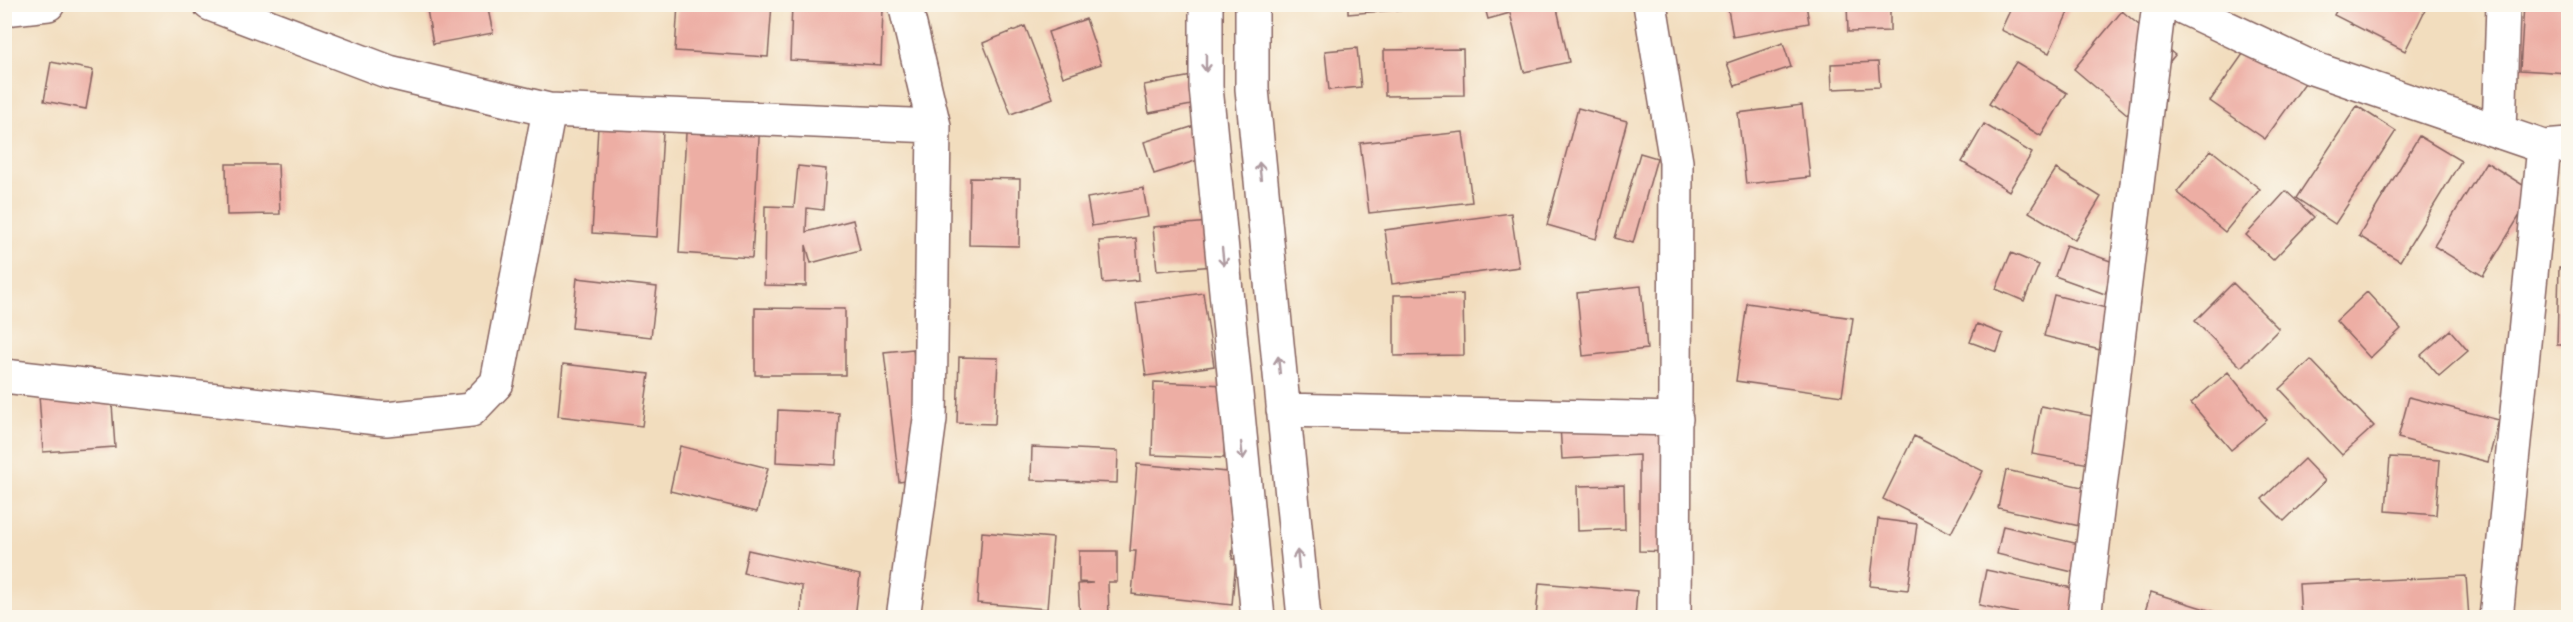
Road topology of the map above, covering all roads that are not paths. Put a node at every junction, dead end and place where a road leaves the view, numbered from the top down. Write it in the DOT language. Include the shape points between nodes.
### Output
graph roads {
  1 [pos="48,4"];
  2 [pos="210,4"];
  3 [pos="905,4"];
  4 [pos="1206,4"];
  5 [pos="1252,4"];
  6 [pos="1650,4"];
  7 [pos="2159,4"];
  8 [pos="2176,4"];
  9 [pos="2503,4"];
  10 [pos="4,9"];
  11 [pos="549,110"];
  12 [pos="934,126"];
  13 [pos="2499,132"];
  14 [pos="2556,146"];
  15 [pos="4,375"];
  16 [pos="1283,410"];
  17 [pos="1676,419"];
  18 [pos="903,618"];
  19 [pos="1258,618"];
  20 [pos="1304,618"];
  21 [pos="1674,618"];
  22 [pos="2084,618"];
  23 [pos="2496,618"];
  1 -- 10 [label="street"];
  2 -- 11 [label="street" via="389,72"];
  3 -- 12 [label="street"];
  4 -- 19 [label="street, one-way" via="1206,87"];
  16 -- 5 [label="street, one-way" via="1252,88"];
  6 -- 17 [label="street" via="1676,162"];
  7 -- 22 [label="street"];
  8 -- 13 [label="street" via="2312,68"];
  9 -- 13 [label="street"];
  11 -- 12 [label="street"];
  11 -- 15 [label="street" via="497,383 471,410 386,419"];
  12 -- 18 [label="street" via="930,419"];
  13 -- 14 [label="street"];
  14 -- 23 [label="street"];
  16 -- 17 [label="street"];
  20 -- 16 [label="street, one-way"];
  17 -- 21 [label="street"];
}
